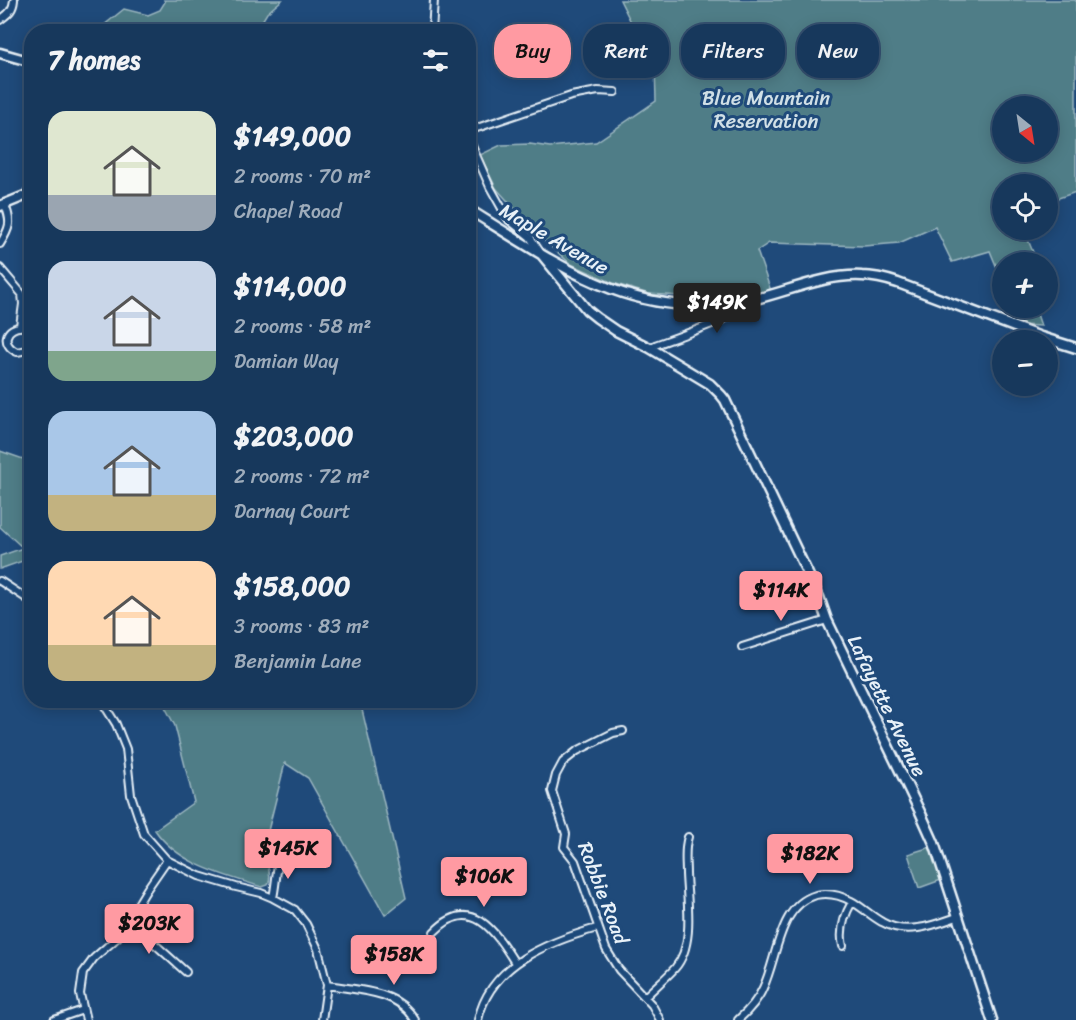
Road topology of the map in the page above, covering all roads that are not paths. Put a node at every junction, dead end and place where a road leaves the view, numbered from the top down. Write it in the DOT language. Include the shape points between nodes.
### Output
graph roads {
  1 [pos="14,0"];
  2 [pos="434,0"];
  3 [pos="0,20"];
  4 [pos="432,24"];
  5 [pos="0,53"];
  6 [pos="24,60"];
  7 [pos="615,92"];
  8 [pos="476,128"];
  9 [pos="476,155"];
  10 [pos="24,196"];
  11 [pos="2,205"];
  12 [pos="476,213"];
  13 [pos="0,244"];
  14 [pos="542,255"];
  15 [pos="0,268"];
  16 [pos="757,299"];
  17 [pos="20,326"];
  18 [pos="24,327"];
  19 [pos="650,348"];
  20 [pos="1076,348"];
  21 [pos="24,351"];
  22 [pos="0,581"];
  23 [pos="24,597"];
  24 [pos="827,620"];
  25 [pos="742,647"];
  26 [pos="106,708"];
  27 [pos="623,731"];
  28 [pos="688,837"];
  29 [pos="280,856"];
  30 [pos="167,860"];
  31 [pos="273,898"];
  32 [pos="852,902"];
  33 [pos="957,917"];
  34 [pos="129,921"];
  35 [pos="597,928"];
  36 [pos="434,932"];
  37 [pos="843,946"];
  38 [pos="515,963"];
  39 [pos="186,972"];
  40 [pos="327,985"];
  41 [pos="645,997"];
  42 [pos="83,1010"];
  43 [pos="740,1019"];
  44 [pos="54,1020"];
  45 [pos="86,1020"];
  46 [pos="322,1020"];
  47 [pos="415,1020"];
  48 [pos="478,1020"];
  49 [pos="660,1020"];
  50 [pos="992,1020"];
  1 -- 3 [label="street" via="11,12"];
  2 -- 4 [label="street"];
  5 -- 6 [label="street"];
  7 -- 8 [label="street" via="571,96"];
  9 -- 14 [label="street" via="509,220 530,237"];
  10 -- 11 [label="street"];
  11 -- 13 [label="street" via="8,212 9,225"];
  12 -- 14 [label="street, Maple Avenue"];
  14 -- 16 [label="street, Maple Avenue" via="598,284 647,299 702,305"];
  14 -- 19 [label="street, Lafayette Avenue" via="587,310 615,331"];
  15 -- 17 [label="street" via="22,294"];
  16 -- 19 [label="street" via="733,314"];
  16 -- 20 [label="street, Maple Avenue" via="833,278 873,277"];
  17 -- 18 [label="street"];
  17 -- 21 [label="street" via="12,328 6,340 13,351"];
  19 -- 24 [label="street, Lafayette Avenue" via="721,394"];
  22 -- 23 [label="street"];
  24 -- 25 [label="street"];
  24 -- 33 [label="street, Lafayette Avenue" via="934,843"];
  26 -- 30 [label="street" via="126,749 130,795 144,834"];
  27 -- 35 [label="street, Robbie Road" via="577,751 563,762 552,791 566,834 564,847 575,861"];
  28 -- 41 [label="street" via="686,948 676,967"];
  29 -- 31 [label="street"];
  30 -- 31 [label="street" via="199,876"];
  30 -- 34 [label="street"];
  31 -- 40 [label="street" via="295,910 306,924 318,949"];
  32 -- 33 [label="street" via="885,924 901,929 922,928"];
  32 -- 37 [label="street" via="842,928"];
  32 -- 43 [label="street" via="828,893 810,897 795,908 759,997"];
  33 -- 50 [label="street, Lafayette Avenue"];
  34 -- 39 [label="street"];
  34 -- 42 [label="street" via="83,973"];
  35 -- 38 [label="street"];
  35 -- 41 [label="street, Robbie Road" via="619,970"];
  36 -- 38 [label="street" via="454,917 477,918 492,930"];
  38 -- 48 [label="street" via="489,990"];
  40 -- 46 [label="street"];
  40 -- 47 [label="street" via="393,999"];
  41 -- 49 [label="street, Robbie Road"];
  42 -- 44 [label="street"];
  42 -- 45 [label="street"];
}
